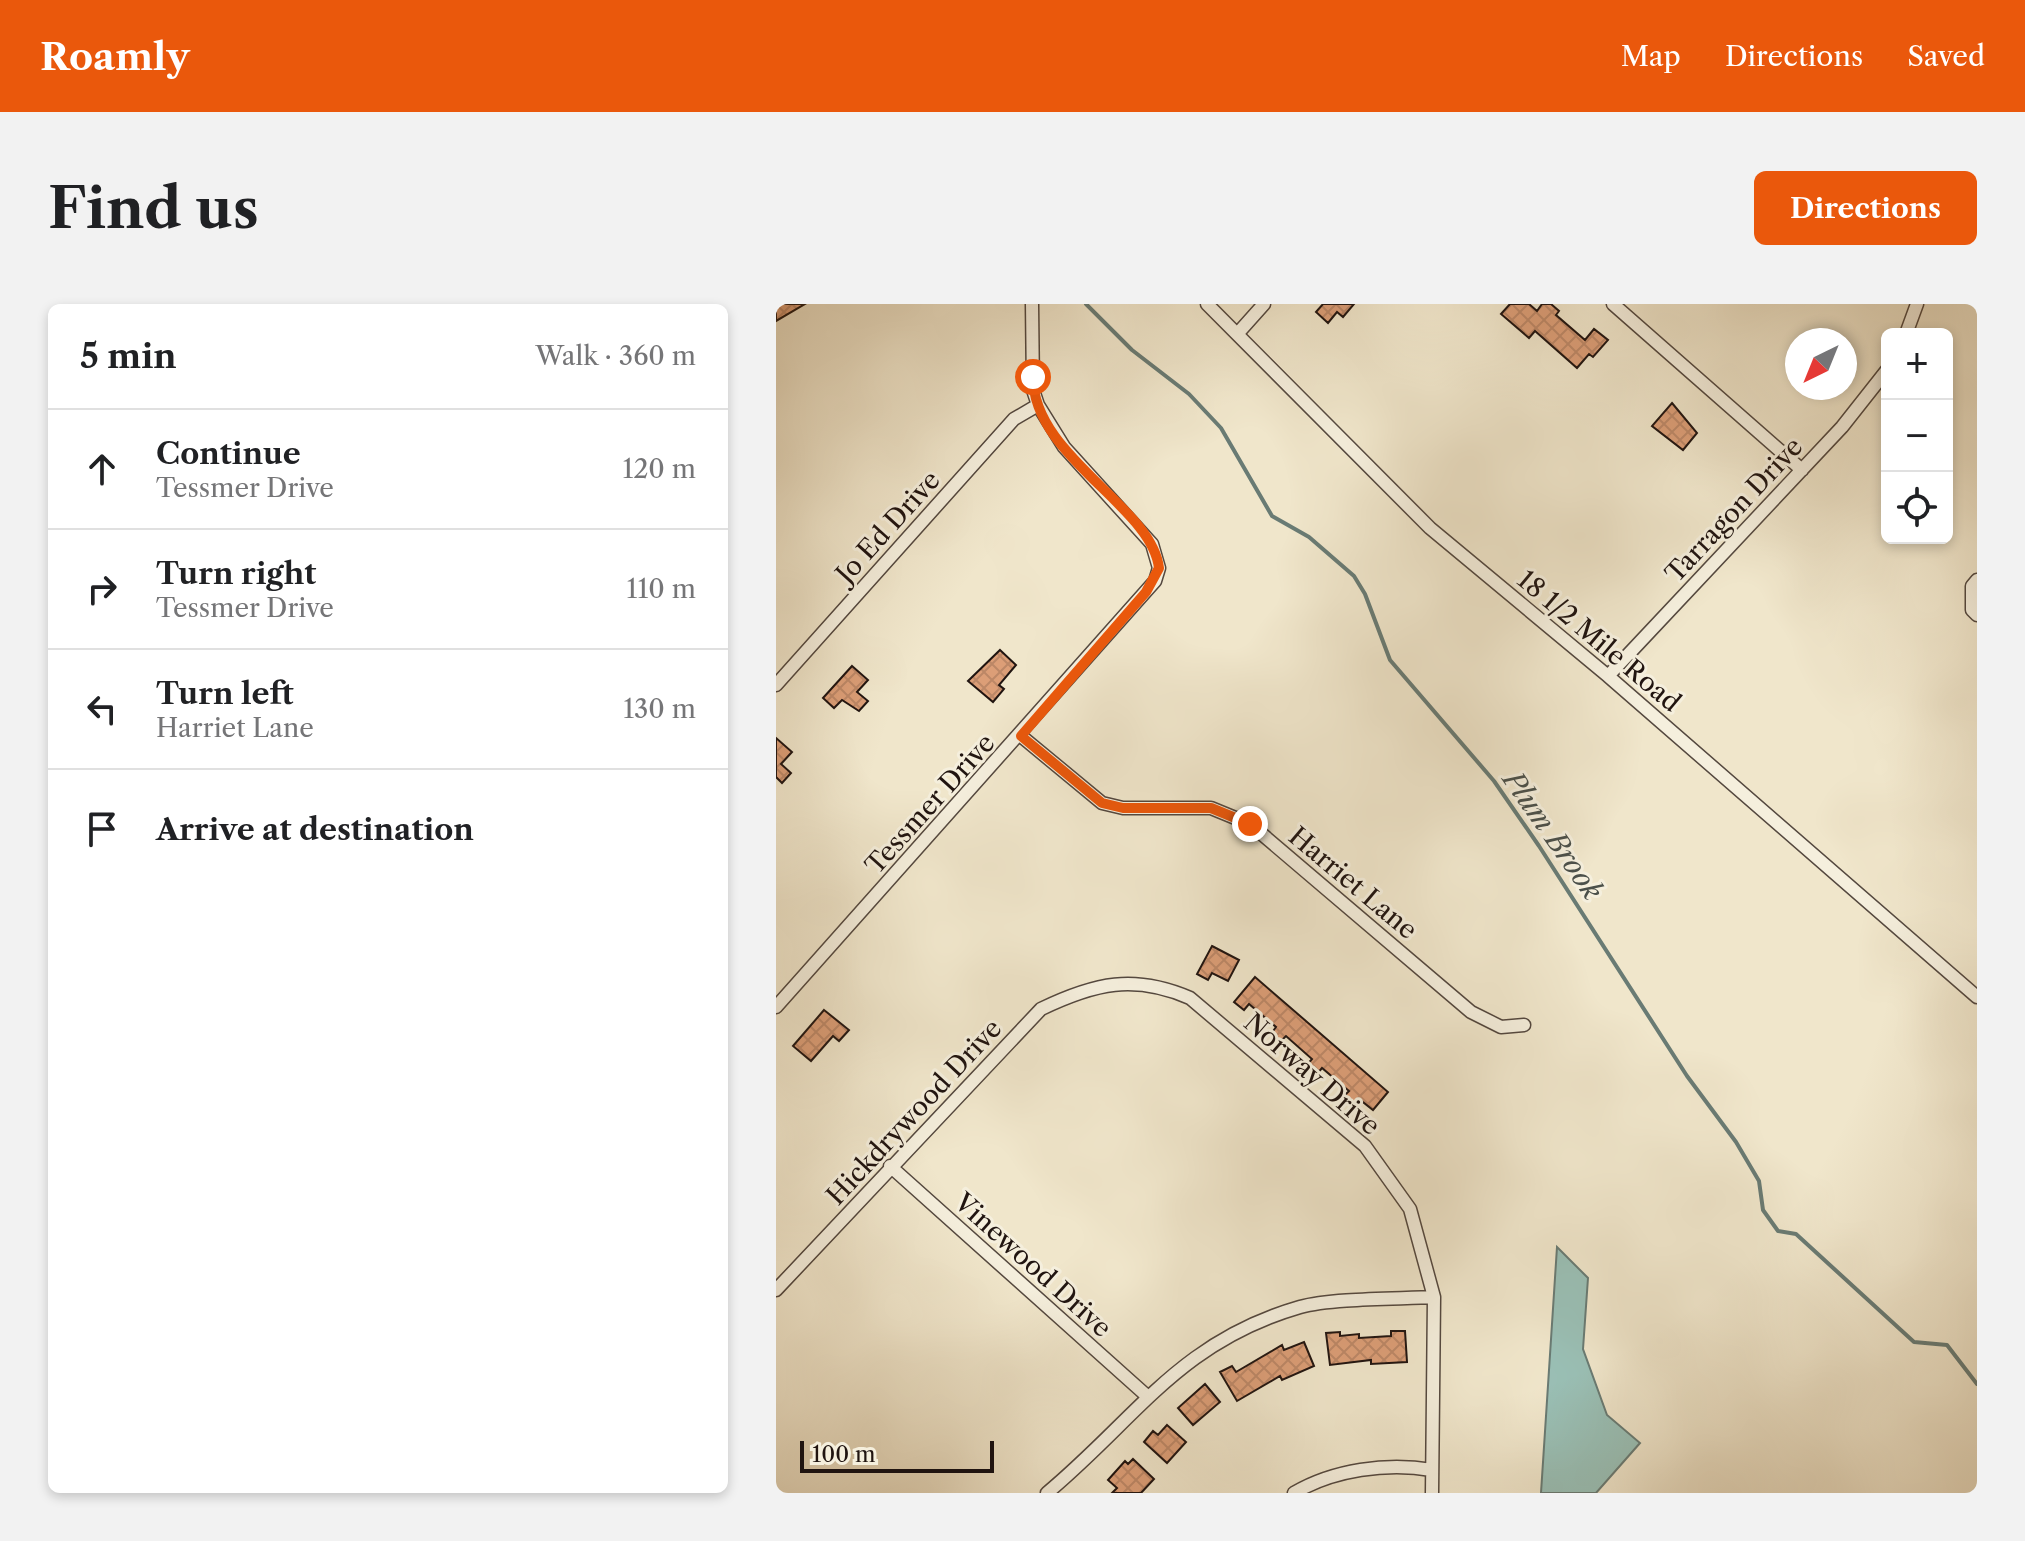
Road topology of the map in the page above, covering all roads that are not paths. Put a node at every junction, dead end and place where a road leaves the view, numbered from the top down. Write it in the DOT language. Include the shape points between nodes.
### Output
graph roads {
  1 [pos="1032,304"];
  2 [pos="1207,304"];
  3 [pos="1264,304"];
  4 [pos="1613,304"];
  5 [pos="1917,304"];
  6 [pos="1908,328"];
  7 [pos="1239,332"];
  8 [pos="1881,378"];
  9 [pos="1038,405"];
  10 [pos="1802,470"];
  11 [pos="1977,580"];
  12 [pos="1974,612"];
  13 [pos="1608,676"];
  14 [pos="776,685"];
  15 [pos="1021,736"];
  16 [pos="1099,987"];
  17 [pos="1977,997"];
  18 [pos="776,1007"];
  19 [pos="1524,1025"];
  20 [pos="890,1166"];
  21 [pos="776,1290"];
  22 [pos="1434,1297"];
  23 [pos="1147,1396"];
  24 [pos="1432,1470"];
  25 [pos="1047,1493"];
  26 [pos="1294,1493"];
  27 [pos="1432,1493"];
  1 -- 9 [label="street, Tessmer Drive" via="1033,390"];
  2 -- 7 [label="street, 18 1/2 Mile Road"];
  3 -- 7 [label="street"];
  4 -- 10 [label="street"];
  5 -- 6 [label="street"];
  7 -- 13 [label="street, 18 1/2 Mile Road" via="1430,528"];
  8 -- 10 [label="street, Tarragon Drive"];
  9 -- 14 [label="street, Jo Ed Drive" via="1014,419"];
  9 -- 15 [label="street, Tessmer Drive" via="1064,447 1152,544 1159,568 1146,592"];
  10 -- 13 [label="street, Tarragon Drive"];
  11 -- 12 [label="street" via="1972,586"];
  13 -- 17 [label="street, 18 1/2 Mile Road"];
  15 -- 18 [label="street, Tessmer Drive"];
  15 -- 19 [label="street, Harriet Lane" via="1102,803 1123,808 1211,808 1250,824 1471,1012 1501,1027"];
  16 -- 20 [label="street, Hickdrywood Drive" via="1041,1009"];
  16 -- 22 [label="street, Norway Drive" via="1126,982 1168,988 1190,998 1365,1146 1410,1209"];
  20 -- 21 [label="street, Hickdrywood Drive"];
  20 -- 23 [label="street, Vinewood Drive"];
  22 -- 23 [label="street" via="1302,1306 1222,1338 1187,1360"];
  22 -- 24 [label="street, Norway Drive"];
  23 -- 25 [label="street"];
  24 -- 26 [label="street" via="1348,1472"];
  24 -- 27 [label="street, Norway Drive"];
}
